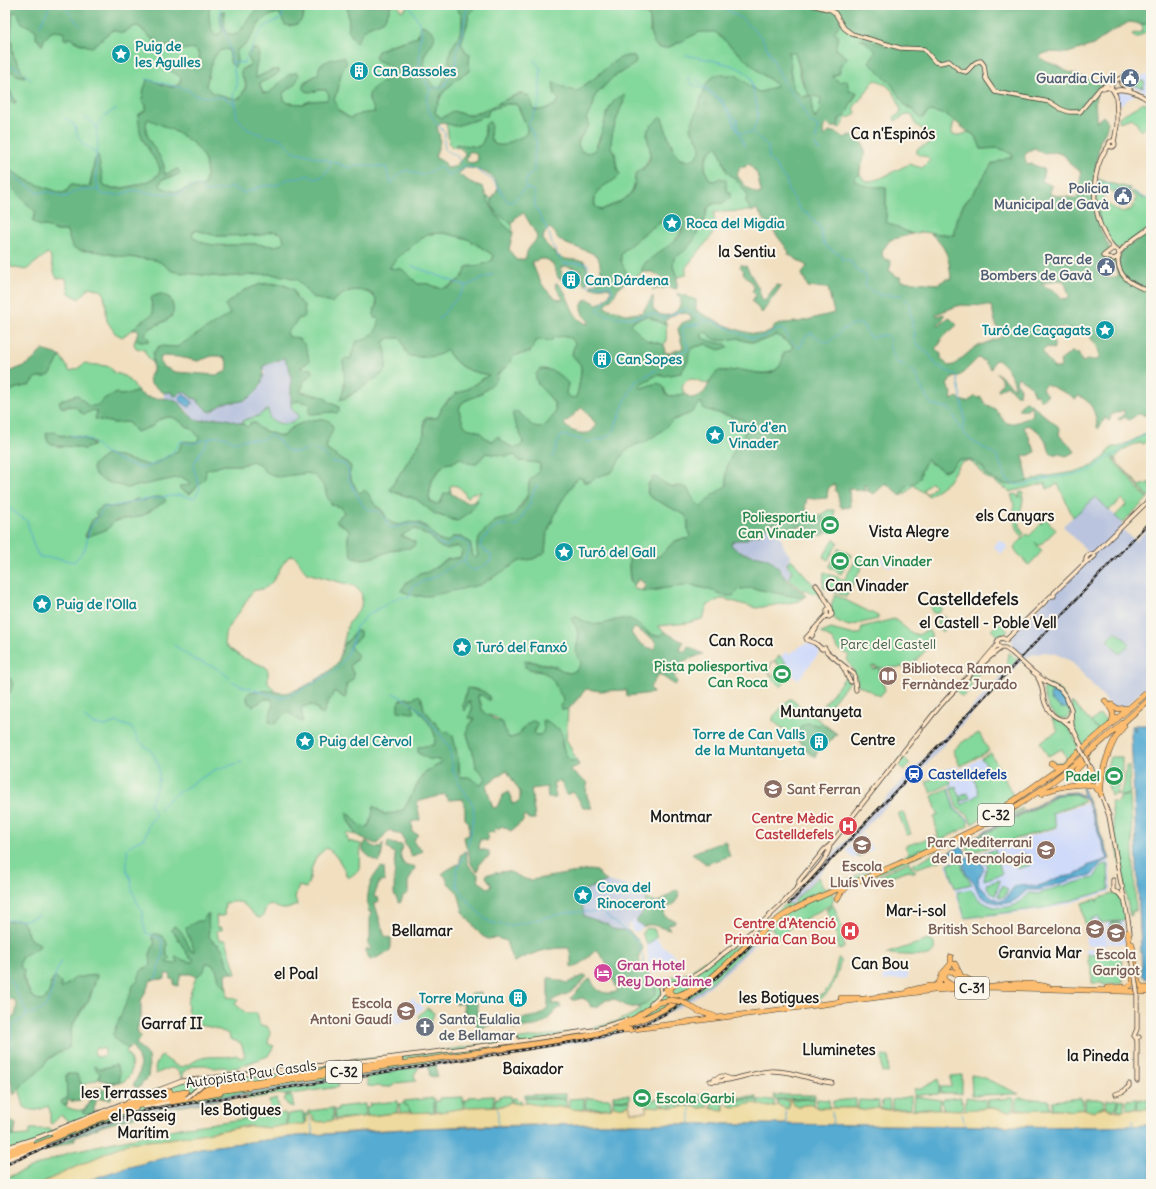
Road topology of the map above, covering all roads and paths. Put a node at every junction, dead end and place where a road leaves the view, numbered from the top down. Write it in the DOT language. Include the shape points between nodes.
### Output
graph roads {
  1 [pos="810,5"];
  2 [pos="1118,81"];
  3 [pos="1112,90"];
  4 [pos="1119,90"];
  5 [pos="1116,96"];
  6 [pos="1151,101"];
  7 [pos="1151,227"];
  8 [pos="1110,243"];
  9 [pos="1110,250"];
  10 [pos="1118,252"];
  11 [pos="1112,259"];
  12 [pos="1118,264"];
  13 [pos="1151,292"];
  14 [pos="1151,499"];
  15 [pos="816,585"];
  16 [pos="1006,640"];
  17 [pos="997,645"];
  18 [pos="1004,647"];
  19 [pos="980,666"];
  20 [pos="848,672"];
  21 [pos="1033,672"];
  22 [pos="1051,684"];
  23 [pos="1151,689"];
  24 [pos="1042,691"];
  25 [pos="1151,694"];
  26 [pos="1151,698"];
  27 [pos="1106,701"];
  28 [pos="1151,701"];
  29 [pos="1112,705"];
  30 [pos="1130,708"];
  31 [pos="1071,714"];
  32 [pos="1062,720"];
  33 [pos="1127,723"];
  34 [pos="1111,725"];
  35 [pos="1081,747"];
  36 [pos="1082,764"];
  37 [pos="1064,765"];
  38 [pos="1089,765"];
  39 [pos="1049,777"];
  40 [pos="1080,784"];
  41 [pos="1087,784"];
  42 [pos="1045,792"];
  43 [pos="1100,792"];
  44 [pos="986,822"];
  45 [pos="828,848"];
  46 [pos="877,873"];
  47 [pos="1118,883"];
  48 [pos="799,886"];
  49 [pos="1123,890"];
  50 [pos="1118,893"];
  51 [pos="837,899"];
  52 [pos="1129,931"];
  53 [pos="951,957"];
  54 [pos="718,958"];
  55 [pos="955,964"];
  56 [pos="696,974"];
  57 [pos="960,979"];
  58 [pos="678,983"];
  59 [pos="951,984"];
  60 [pos="980,984"];
  61 [pos="929,986"];
  62 [pos="990,987"];
  63 [pos="1127,987"];
  64 [pos="664,988"];
  65 [pos="915,988"];
  66 [pos="936,988"];
  67 [pos="1101,988"];
  68 [pos="1144,988"];
  69 [pos="692,989"];
  70 [pos="970,990"];
  71 [pos="956,991"];
  72 [pos="1115,991"];
  73 [pos="1150,992"];
  74 [pos="892,994"];
  75 [pos="1133,994"];
  76 [pos="676,996"];
  77 [pos="840,998"];
  78 [pos="867,998"];
  79 [pos="803,1003"];
  80 [pos="795,1009"];
  81 [pos="775,1010"];
  82 [pos="769,1014"];
  83 [pos="718,1018"];
  84 [pos="686,1022"];
  85 [pos="620,1025"];
  86 [pos="598,1034"];
  87 [pos="516,1035"];
  88 [pos="517,1041"];
  89 [pos="302,1067"];
  90 [pos="255,1073"];
  91 [pos="273,1073"];
  92 [pos="722,1079"];
  93 [pos="1137,1081"];
  94 [pos="269,1083"];
  95 [pos="832,1083"];
  96 [pos="1129,1084"];
  97 [pos="209,1088"];
  98 [pos="1116,1094"];
  99 [pos="131,1101"];
  100 [pos="171,1102"];
  101 [pos="83,1119"];
  102 [pos="66,1135"];
  103 [pos="47,1137"];
  104 [pos="38,1144"];
  105 [pos="6,1150"];
  106 [pos="5,1160"];
  1 -- 2 [label="street" via="831,10 844,28 852,34 898,48 924,49 936,62 951,62 961,71 966,72 975,62 981,62 984,64 986,79 996,92 1050,102 1066,111 1080,112 1098,90"];
  1 -- 3 [label="street" via="831,11 844,30 852,34 900,49 925,50 935,63 950,62 960,72 967,72 980,62 991,89 998,94 1050,103 1063,111 1078,114 1100,89 1106,87"];
  2 -- 3 [label="street" via="1111,85"];
  2 -- 4 [label="street"];
  2 -- 6 [label="street"];
  3 -- 4 [label="street"];
  3 -- 5 [label="street"];
  4 -- 5 [label="street"];
  4 -- 6 [label="street" via="1131,92"];
  5 -- 8 [label="street" via="1117,120 1114,140 1110,142 1101,158 1095,200 1097,215"];
  7 -- 10 [label="street"];
  8 -- 9 [label="street"];
  8 -- 10 [label="street"];
  9 -- 10 [label="street"];
  9 -- 11 [label="street" via="1109,256"];
  9 -- 11 [label="street" via="1102,256"];
  10 -- 11 [label="street"];
  10 -- 12 [label="street"];
  11 -- 12 [label="street"];
  12 -- 13 [label="street" via="1124,278"];
  14 -- 16 [label="street" via="1094,554 1093,560 1086,562 1054,592 1050,592 1051,596"];
  15 -- 20 [label="street" via="829,607 826,610 827,616 814,630 811,638"];
  16 -- 17 [label="street" via="1000,639"];
  16 -- 18 [label="street"];
  17 -- 18 [label="street"];
  17 -- 19 [label="street"];
  18 -- 19 [label="street"];
  18 -- 21 [label="street, bridge"];
  19 -- 45 [label="street" via="941,704"];
  20 -- 20 [label="street" via="848,678 853,681 854,674"];
  21 -- 22 [label="street"];
  21 -- 24 [label="street" via="1040,682"];
  22 -- 24 [label="street" via="1044,686"];
  22 -- 31 [label="street" via="1060,689 1066,697"];
  23 -- 30 [label="highway"];
  24 -- 32 [label="street" via="1048,709"];
  25 -- 44 [label="highway, Autopista Pau Casals / C-32" via="1058,774"];
  26 -- 44 [label="highway, Autopista Pau Casals / C-32" via="1062,776 1020,804"];
  27 -- 34 [label="highway" via="1114,712"];
  28 -- 33 [label="highway"];
  29 -- 30 [label="highway" via="1118,709"];
  30 -- 34 [label="highway"];
  31 -- 32 [label="street" via="1068,719"];
  31 -- 35 [label="street" via="1072,726"];
  32 -- 35 [label="street" via="1069,725"];
  33 -- 36 [label="highway"];
  33 -- 43 [label="highway" via="1118,732 1112,746"];
  34 -- 37 [label="highway"];
  35 -- 38 [label="street, bridge"];
  36 -- 40 [label="highway" via="1074,775"];
  36 -- 42 [label="highway"];
  37 -- 39 [label="highway"];
  37 -- 39 [label="highway" via="1056,766 1049,763"];
  38 -- 41 [label="highway" via="1090,776"];
  38 -- 43 [label="street"];
  39 -- 44 [label="highway"];
  40 -- 41 [label="highway"];
  40 -- 42 [label="highway"];
  41 -- 43 [label="highway"];
  42 -- 44 [label="highway" via="1020,807"];
  43 -- 47 [label="street" via="1112,839"];
  44 -- 46 [label="highway, Autopista Pau Casals / C-32" via="949,842"];
  44 -- 69 [label="highway, Autopista Pau Casals / C-32" via="790,908 759,929"];
  45 -- 48 [label="street" via="799,881"];
  45 -- 48 [label="street" via="828,853"];
  46 -- 51 [label="highway" via="843,890"];
  46 -- 86 [label="highway, Autopista Pau Casals / C-32" via="807,902 781,917 754,937 706,983 667,1008 637,1022"];
  47 -- 49 [label="street" via="1123,886"];
  47 -- 50 [label="street" via="1113,880 1112,887 1114,892"];
  48 -- 54 [label="street" via="769,917"];
  49 -- 50 [label="street"];
  49 -- 52 [label="street"];
  50 -- 52 [label="street" via="1123,898"];
  52 -- 63 [label="highway" via="1134,980"];
  52 -- 68 [label="highway" via="1138,981"];
  52 -- 93 [label="street, bridge" via="1137,991"];
  53 -- 66 [label="highway" via="951,964 943,973"];
  54 -- 56 [label="street"];
  54 -- 56 [label="street" via="709,969"];
  55 -- 60 [label="highway" via="964,979"];
  56 -- 58 [label="street"];
  57 -- 59 [label="highway" via="955,972 946,972 944,980"];
  58 -- 64 [label="street"];
  58 -- 76 [label="highway" via="669,989 670,993"];
  59 -- 60 [label="highway"];
  59 -- 66 [label="highway"];
  60 -- 62 [label="highway"];
  61 -- 65 [label="highway"];
  61 -- 66 [label="highway"];
  61 -- 74 [label="highway"];
  62 -- 66 [label="highway, C-31"];
  62 -- 67 [label="highway, C-31" via="1007,984"];
  62 -- 70 [label="highway"];
  62 -- 72 [label="highway, C-31"];
  62 -- 74 [label="highway, C-31" via="956,987"];
  63 -- 67 [label="highway"];
  63 -- 68 [label="highway"];
  64 -- 76 [label="highway" via="669,995"];
  64 -- 88 [label="street" via="654,1002 632,1017 610,1025"];
  66 -- 71 [label="highway"];
  66 -- 80 [label="highway, C-31"];
  67 -- 73 [label="highway"];
  68 -- 73 [label="highway"];
  69 -- 76 [label="highway"];
  69 -- 85 [label="highway, Autopista Pau Casals / C-32" via="654,1012"];
  72 -- 73 [label="highway, C-31"];
  72 -- 75 [label="highway"];
  74 -- 78 [label="highway, C-31"];
  77 -- 78 [label="highway"];
  78 -- 81 [label="highway, C-31"];
  79 -- 81 [label="highway"];
  80 -- 82 [label="highway"];
  80 -- 84 [label="highway, C-31"];
  81 -- 83 [label="highway, C-31"];
  83 -- 84 [label="highway"];
  83 -- 85 [label="highway, C-31, bridge" via="683,1002 670,1000 656,1003"];
  84 -- 86 [label="highway, C-31"];
  85 -- 97 [label="highway, Autopista Pau Casals / C-32" via="575,1035"];
  86 -- 94 [label="highway, Autopista Pau Casals / C-32"];
  87 -- 88 [label="street"];
  88 -- 89 [label="street"];
  89 -- 90 [label="street"];
  89 -- 91 [label="street"];
  90 -- 99 [label="street" via="182,1081"];
  90 -- 100 [label="street, bridge" via="213,1080 203,1084 187,1098"];
  92 -- 95 [label="street" via="778,1071"];
  94 -- 100 [label="highway"];
  94 -- 104 [label="highway, Autopista Pau Casals / C-32" via="139,1105"];
  96 -- 98 [label="street" via="1124,1091"];
  97 -- 99 [label="highway" via="158,1092"];
  97 -- 103 [label="highway, Autopista Pau Casals / C-32" via="138,1101"];
  99 -- 101 [label="street"];
  100 -- 102 [label="street" via="119,1113"];
  101 -- 103 [label="highway"];
  101 -- 105 [label="street"];
  102 -- 104 [label="highway"];
  102 -- 106 [label="street"];
  103 -- 105 [label="highway, Autopista Pau Casals / C-32"];
  104 -- 105 [label="highway, Autopista Pau Casals / C-32"];
}
